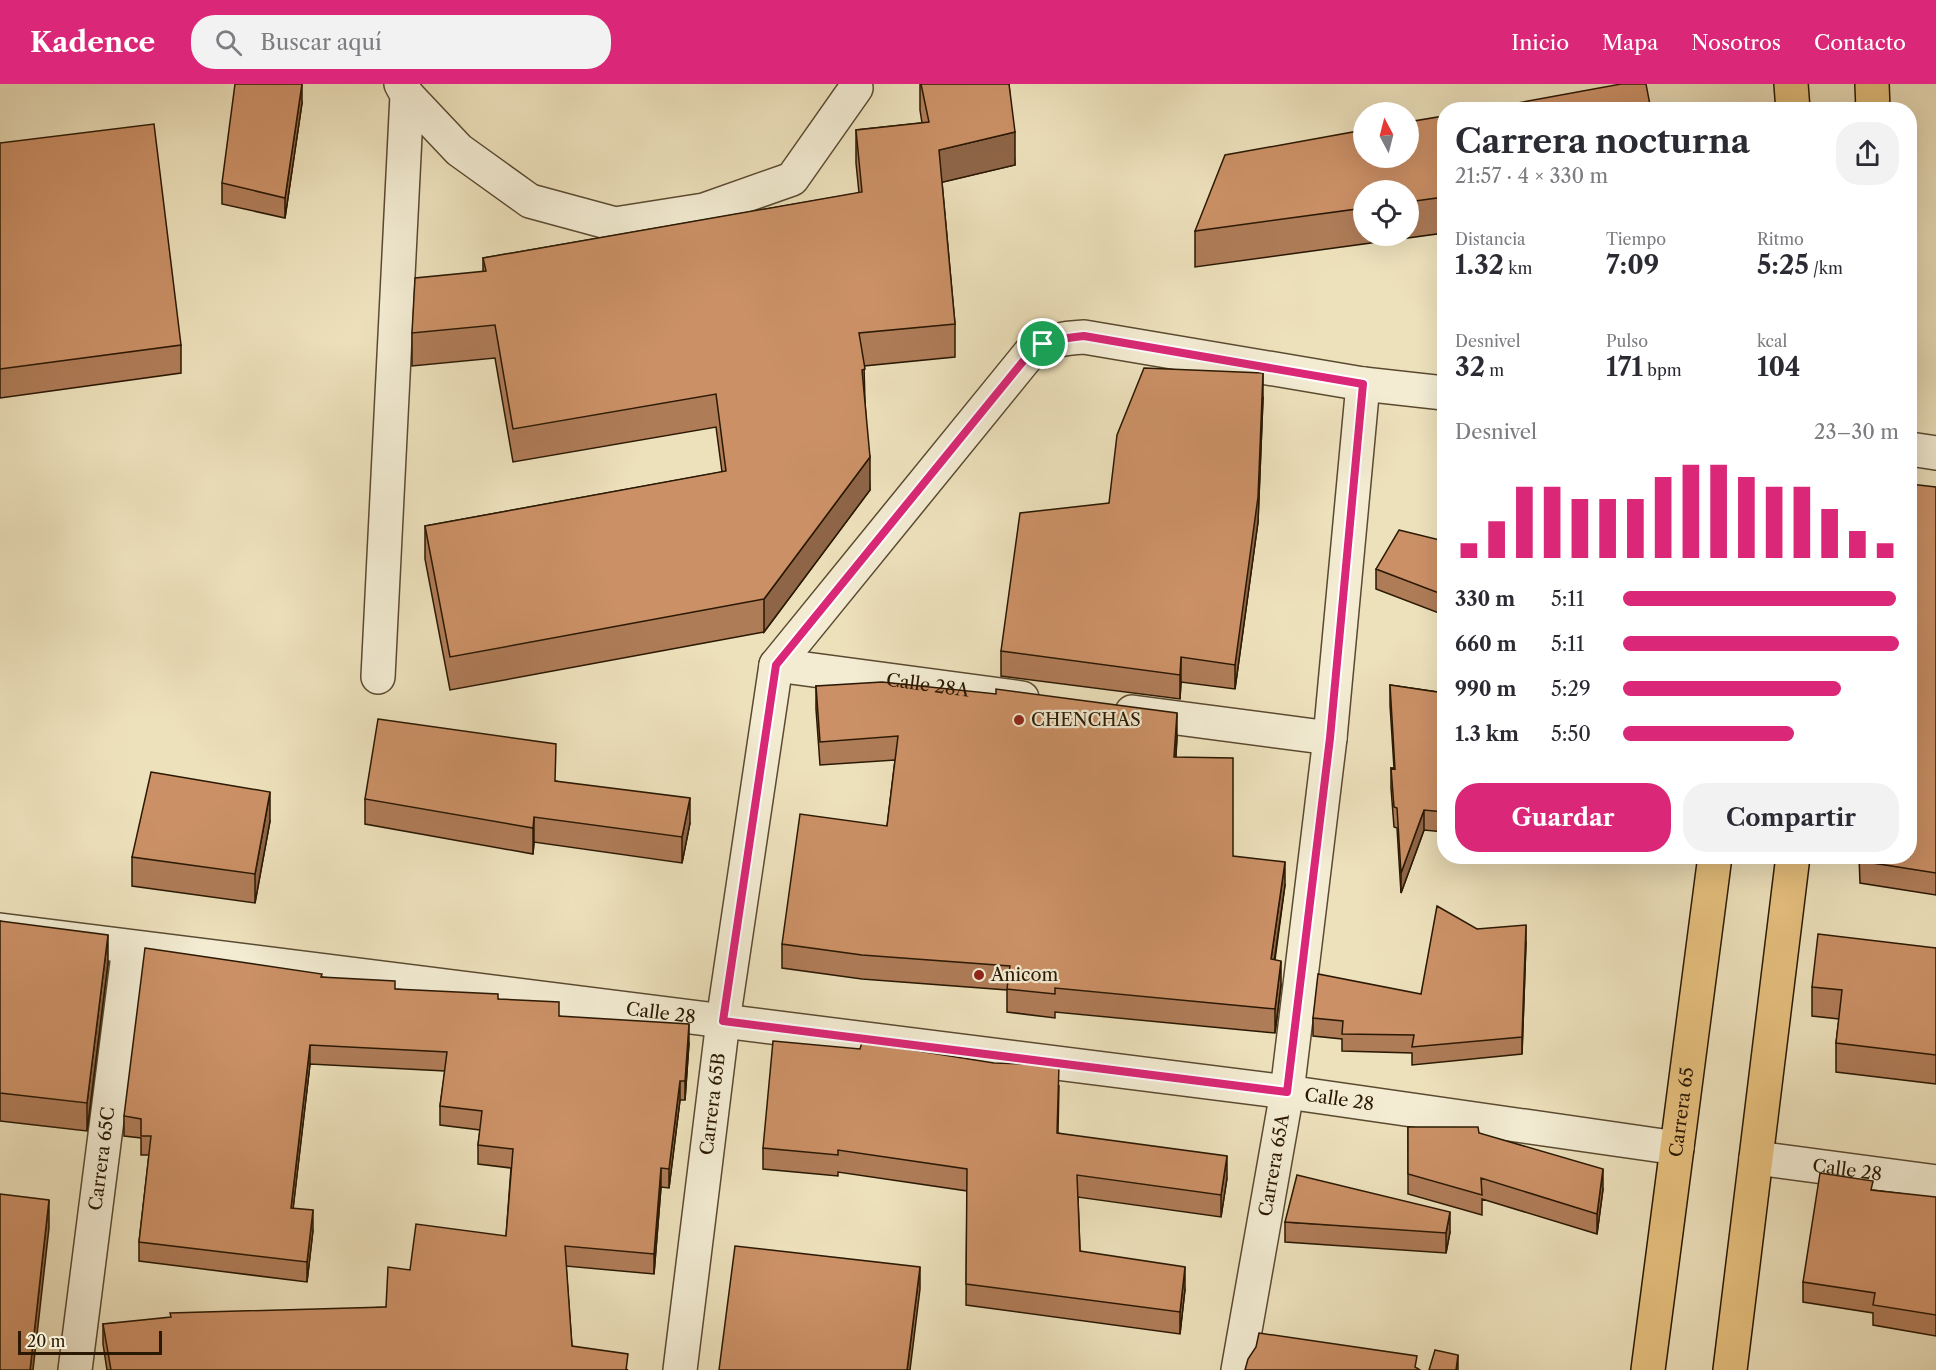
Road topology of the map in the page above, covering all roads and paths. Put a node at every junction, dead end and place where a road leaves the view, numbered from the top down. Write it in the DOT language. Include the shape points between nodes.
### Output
graph roads {
  1 [pos="1791,84"];
  2 [pos="1872,84"];
  3 [pos="856,88"];
  4 [pos="404,89"];
  5 [pos="1792,102"];
  6 [pos="1873,102"];
  7 [pos="1363,384"];
  8 [pos="1437,392"];
  9 [pos="1917,450"];
  10 [pos="1936,453"];
  11 [pos="776,665"];
  12 [pos="378,677"];
  13 [pos="1047,701"];
  14 [pos="1106,709"];
  15 [pos="1330,738"];
  16 [pos="1714,864"];
  17 [pos="1792,864"];
  18 [pos="0,930"];
  19 [pos="129,946"];
  20 [pos="723,1021"];
  21 [pos="1287,1092"];
  22 [pos="1677,1148"];
  23 [pos="1756,1158"];
  24 [pos="1936,1182"];
  25 [pos="75,1370"];
  26 [pos="680,1370"];
  27 [pos="1238,1370"];
  28 [pos="1648,1370"];
  29 [pos="1730,1370"];
  1 -- 5 [label="main road"];
  2 -- 6 [label="main road"];
  3 -- 4 [label="street" via="792,179 704,210 615,225 530,201 459,150"];
  4 -- 12 [label="street"];
  7 -- 8 [label="street"];
  7 -- 11 [label="street" via="1084,336 1043,344 1029,354"];
  7 -- 15 [label="street, Carrera 65A"];
  9 -- 10 [label="street"];
  11 -- 13 [label="street, Calle 28A"];
  11 -- 20 [label="street, Carrera 65B"];
  14 -- 15 [label="street"];
  15 -- 21 [label="street, Carrera 65A"];
  16 -- 22 [label="main road, Carrera 65"];
  17 -- 23 [label="main road"];
  18 -- 19 [label="street, Calle 28"];
  19 -- 20 [label="street, Calle 28"];
  19 -- 25 [label="street, Carrera 65C"];
  20 -- 21 [label="street, Calle 28"];
  20 -- 26 [label="street, Carrera 65B"];
  21 -- 22 [label="street, Calle 28"];
  21 -- 27 [label="street, Carrera 65A"];
  22 -- 28 [label="main road, Carrera 65"];
  23 -- 24 [label="street, Calle 28"];
  23 -- 29 [label="main road"];
}
